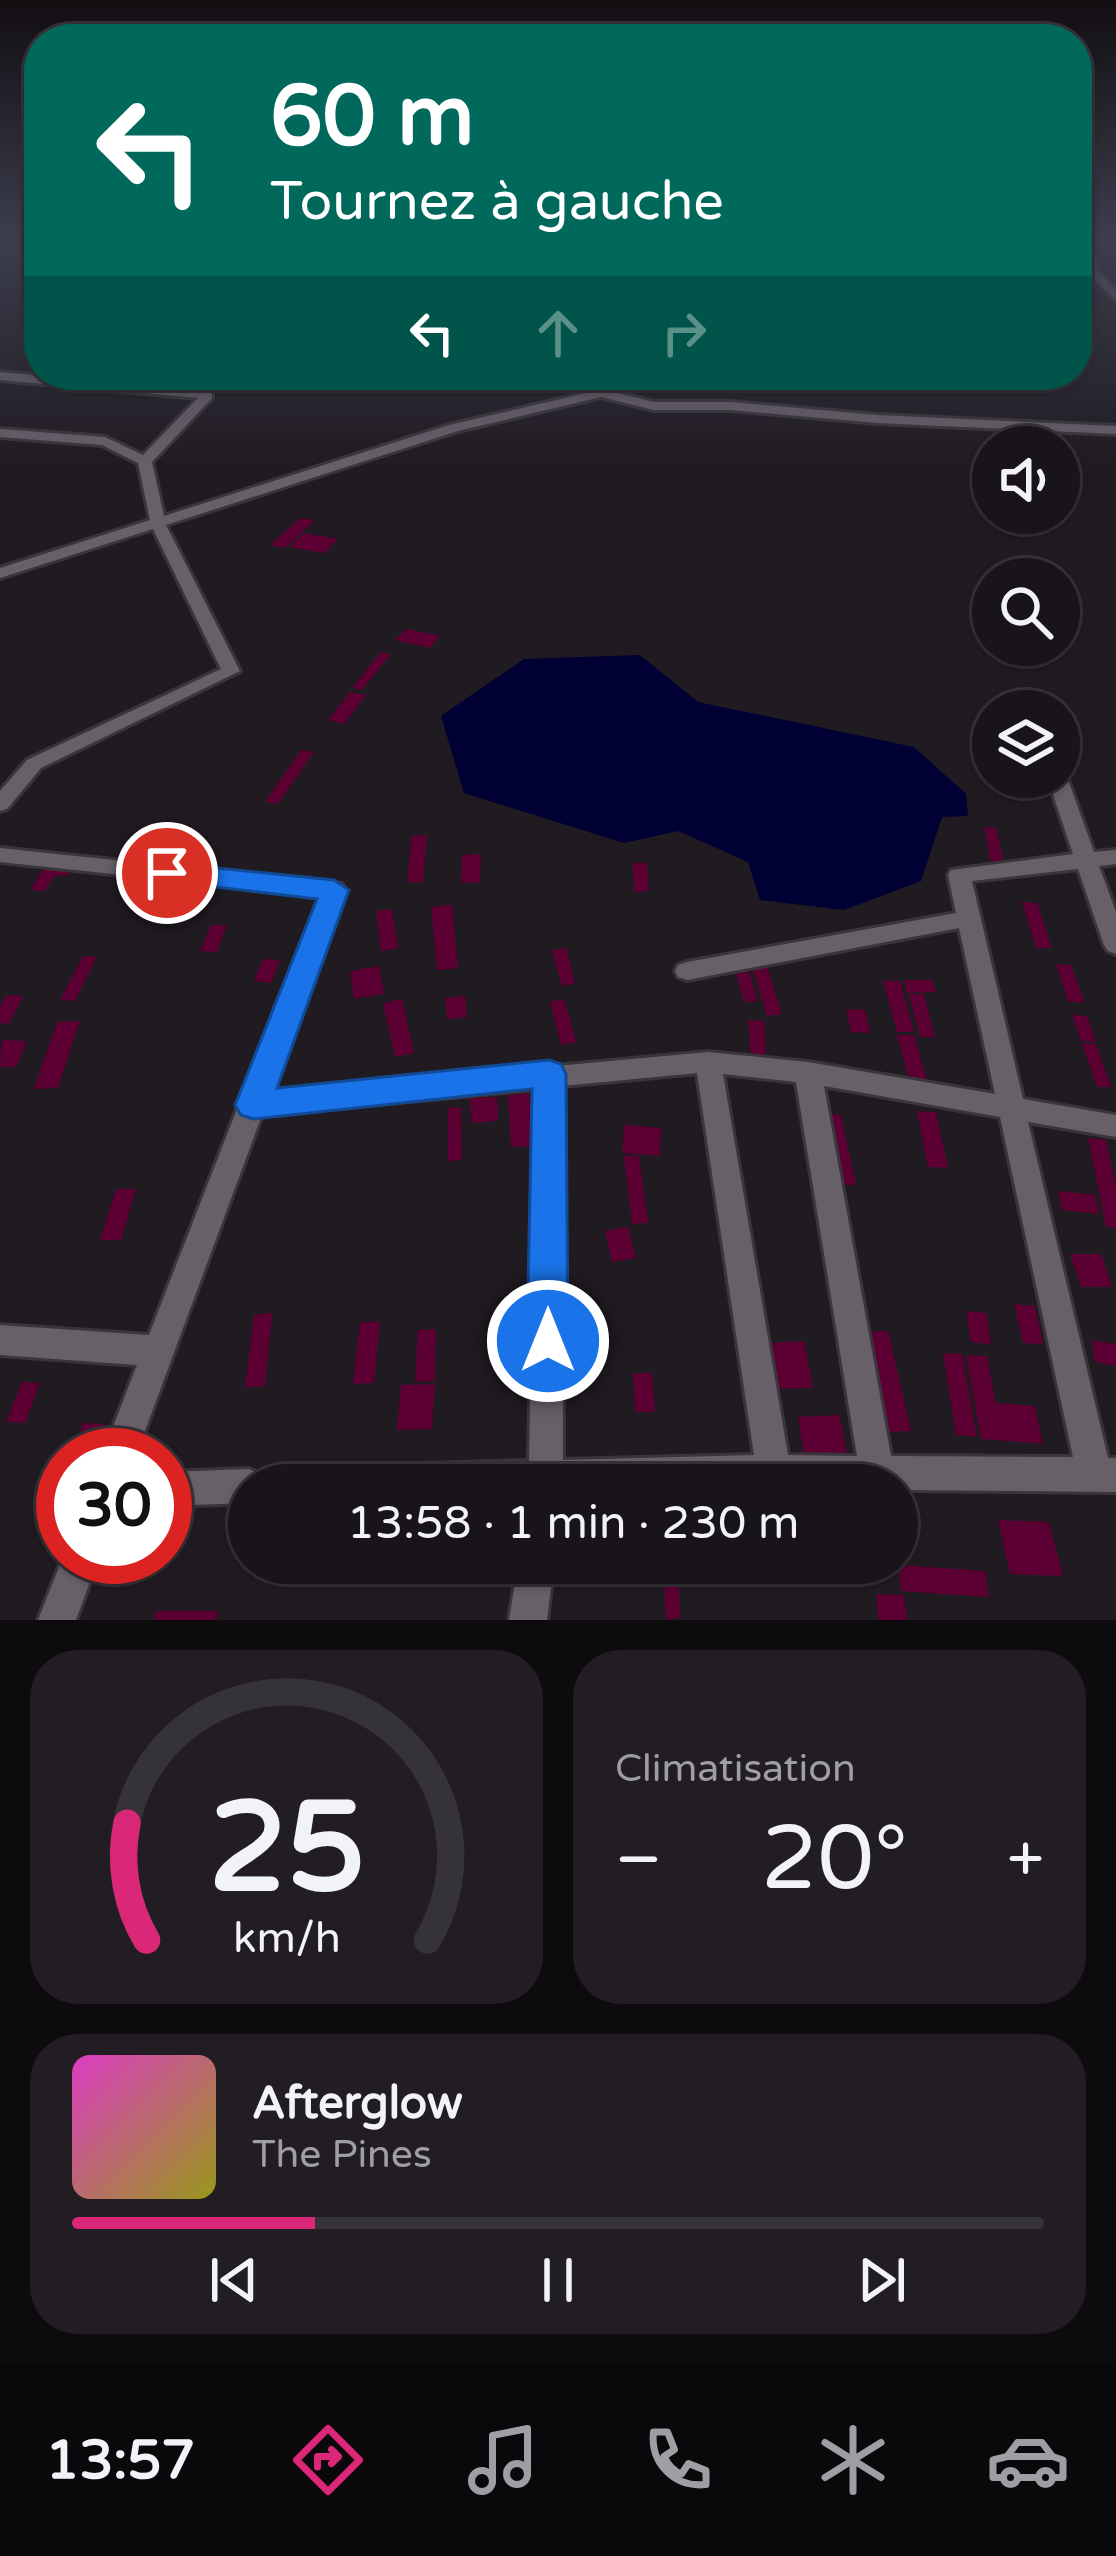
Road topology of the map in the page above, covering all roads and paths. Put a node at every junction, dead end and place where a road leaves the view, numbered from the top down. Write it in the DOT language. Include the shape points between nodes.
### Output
graph roads {
  1 [pos="153,390"];
  2 [pos="596,390"];
  3 [pos="605,392"];
  4 [pos="1116,430"];
  5 [pos="0,433"];
  6 [pos="145,461"];
  7 [pos="159,526"];
  8 [pos="0,573"];
  9 [pos="1064,798"];
  10 [pos="0,804"];
  11 [pos="0,855"];
  12 [pos="1083,857"];
  13 [pos="1116,857"];
  14 [pos="971,918"];
  15 [pos="1116,944"];
  16 [pos="687,971"];
  17 [pos="708,1062"];
  18 [pos="808,1073"];
  19 [pos="549,1074"];
  20 [pos="253,1105"];
  21 [pos="1015,1110"];
  22 [pos="1116,1126"];
  23 [pos="0,1340"];
  24 [pos="159,1352"];
  25 [pos="129,1428"];
  26 [pos="546,1464"];
  27 [pos="774,1464"];
  28 [pos="877,1464"];
  29 [pos="918,1472"];
  30 [pos="1105,1474"];
  31 [pos="228,1487"];
  32 [pos="192,1489"];
  33 [pos="70,1584"];
  34 [pos="533,1584"];
  35 [pos="57,1620"];
  36 [pos="528,1620"];
  1 -- 6 [label="street" via="208,395"];
  2 -- 3 [label="street"];
  3 -- 4 [label="street" via="653,406"];
  3 -- 7 [label="street" via="454,428"];
  5 -- 6 [label="street" via="105,441"];
  6 -- 7 [label="street"];
  7 -- 8 [label="street"];
  7 -- 10 [label="street" via="231,671 34,764"];
  9 -- 12 [label="street"];
  11 -- 20 [label="street" via="334,890"];
  12 -- 13 [label="street"];
  12 -- 14 [label="street" via="958,875"];
  12 -- 15 [label="street"];
  14 -- 16 [label="street"];
  14 -- 21 [label="street"];
  17 -- 18 [label="street"];
  17 -- 19 [label="street"];
  17 -- 27 [label="street"];
  18 -- 21 [label="street"];
  18 -- 28 [label="street"];
  19 -- 20 [label="street"];
  19 -- 26 [label="street"];
  20 -- 24 [label="street"];
  21 -- 22 [label="street"];
  21 -- 30 [label="street"];
  23 -- 24 [label="street"];
  24 -- 25 [label="street"];
  29 -- 30 [label="street"];
  31 -- 32 [label="street"];
  33 -- 35 [label="street"];
  34 -- 36 [label="street"];
}
